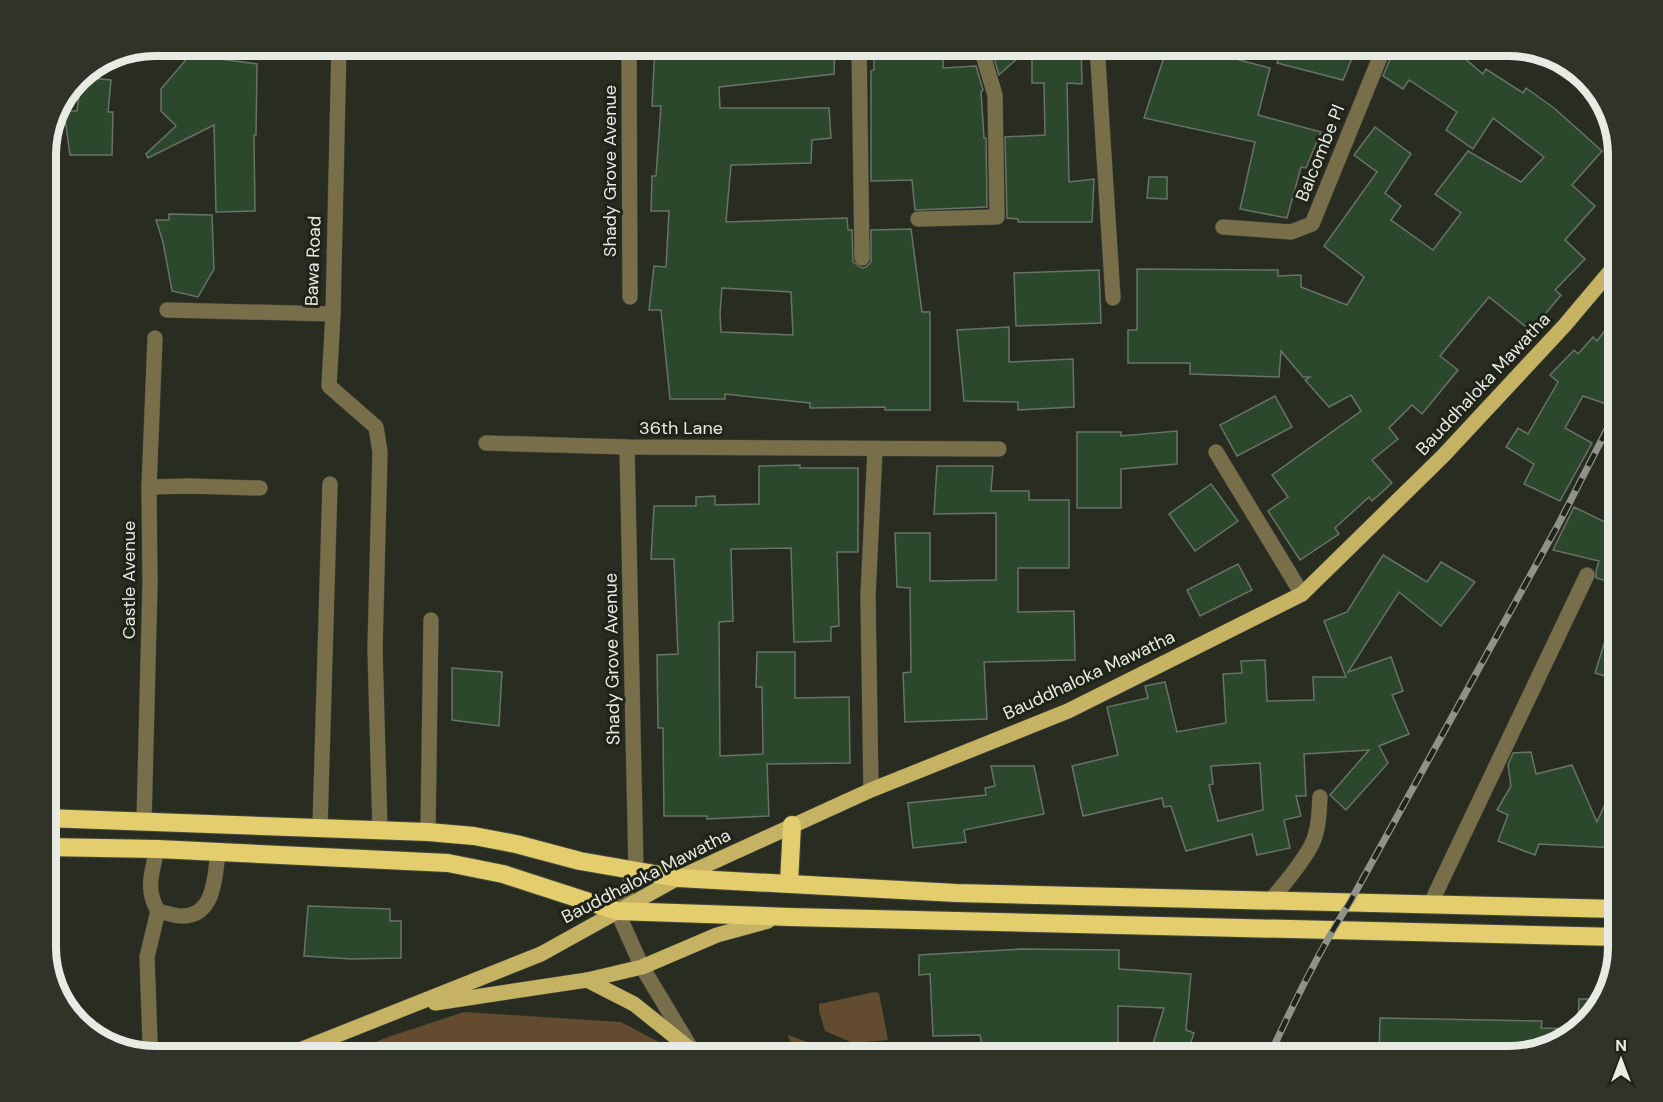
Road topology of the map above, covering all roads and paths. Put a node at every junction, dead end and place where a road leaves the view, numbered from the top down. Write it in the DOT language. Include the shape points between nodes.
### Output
graph roads {
  1 [pos="339,56"];
  2 [pos="629,56"];
  3 [pos="859,56"];
  4 [pos="983,56"];
  5 [pos="1098,56"];
  6 [pos="1381,56"];
  7 [pos="918,219"];
  8 [pos="1222,227"];
  9 [pos="862,258"];
  10 [pos="1608,274"];
  11 [pos="630,297"];
  12 [pos="1113,298"];
  13 [pos="167,310"];
  14 [pos="333,314"];
  15 [pos="155,338"];
  16 [pos="486,443"];
  17 [pos="627,447"];
  18 [pos="875,449"];
  19 [pos="999,449"];
  20 [pos="1216,452"];
  21 [pos="330,484"];
  22 [pos="149,487"];
  23 [pos="260,488"];
  24 [pos="1587,575"];
  25 [pos="1302,594"];
  26 [pos="431,620"];
  27 [pos="871,790"];
  28 [pos="1320,796"];
  29 [pos="56,818"];
  30 [pos="144,822"];
  31 [pos="792,825"];
  32 [pos="320,827"];
  33 [pos="380,830"];
  34 [pos="428,832"];
  35 [pos="56,847"];
  36 [pos="157,849"];
  37 [pos="218,852"];
  38 [pos="636,870"];
  39 [pos="678,878"];
  40 [pos="789,883"];
  41 [pos="1272,899"];
  42 [pos="1430,905"];
  43 [pos="1608,909"];
  44 [pos="158,911"];
  45 [pos="617,911"];
  46 [pos="790,917"];
  47 [pos="1608,937"];
  48 [pos="642,967"];
  49 [pos="587,980"];
  50 [pos="409,1007"];
  51 [pos="150,1041"];
  52 [pos="310,1046"];
  53 [pos="686,1046"];
  54 [pos="691,1046"];
  1 -- 14 [label="street, Bawa Road"];
  2 -- 11 [label="street, Shady Grove Avenue"];
  3 -- 9 [label="street"];
  4 -- 7 [label="street" via="995,95 997,217"];
  5 -- 12 [label="street"];
  6 -- 8 [label="street, Balcombe Pl" via="1312,224 1291,232"];
  10 -- 25 [label="main road, Bauddhaloka Mawatha" via="1443,456"];
  13 -- 14 [label="street, Bawa Road"];
  14 -- 33 [label="street" via="329,386 376,427 380,452 375,649"];
  15 -- 22 [label="street, Castle Avenue"];
  16 -- 17 [label="street, 36th Lane"];
  17 -- 18 [label="street, 36th Lane"];
  17 -- 38 [label="street, Shady Grove Avenue"];
  18 -- 19 [label="street, 36th Lane"];
  18 -- 27 [label="street" via="868,596"];
  20 -- 25 [label="street"];
  21 -- 32 [label="street"];
  22 -- 23 [label="street"];
  22 -- 30 [label="street, Castle Avenue"];
  24 -- 42 [label="street"];
  25 -- 27 [label="main road, Bauddhaloka Mawatha" via="1068,711"];
  26 -- 34 [label="street"];
  27 -- 31 [label="main road, Bauddhaloka Mawatha"];
  28 -- 41 [label="street" via="1312,843"];
  29 -- 30 [label="highway"];
  30 -- 32 [label="highway"];
  31 -- 39 [label="main road, Bauddhaloka Mawatha"];
  31 -- 40 [label="highway"];
  32 -- 33 [label="highway"];
  33 -- 34 [label="highway"];
  34 -- 38 [label="highway" via="474,836"];
  35 -- 36 [label="highway"];
  36 -- 37 [label="highway"];
  36 -- 44 [label="street" via="150,886"];
  37 -- 44 [label="street" via="207,904 183,916"];
  37 -- 45 [label="highway" via="448,863 503,874"];
  38 -- 39 [label="highway"];
  38 -- 45 [label="street"];
  39 -- 40 [label="highway"];
  39 -- 45 [label="main road, Bauddhaloka Mawatha"];
  40 -- 41 [label="highway" via="956,893"];
  41 -- 42 [label="highway"];
  42 -- 43 [label="highway"];
  44 -- 51 [label="street" via="147,957"];
  45 -- 46 [label="highway"];
  45 -- 48 [label="street"];
  45 -- 50 [label="main road, Bauddhaloka Mawatha" via="541,954"];
  46 -- 47 [label="highway"];
  46 -- 48 [label="main road, Bauddhaloka Mawatha" via="717,935"];
  48 -- 49 [label="main road, Bauddhaloka Mawatha"];
  48 -- 54 [label="street"];
  49 -- 50 [label="main road, Bauddhaloka Mawatha"];
  49 -- 53 [label="main road" via="634,1005"];
  50 -- 52 [label="main road, Bauddhaloka Mawatha"];
}
